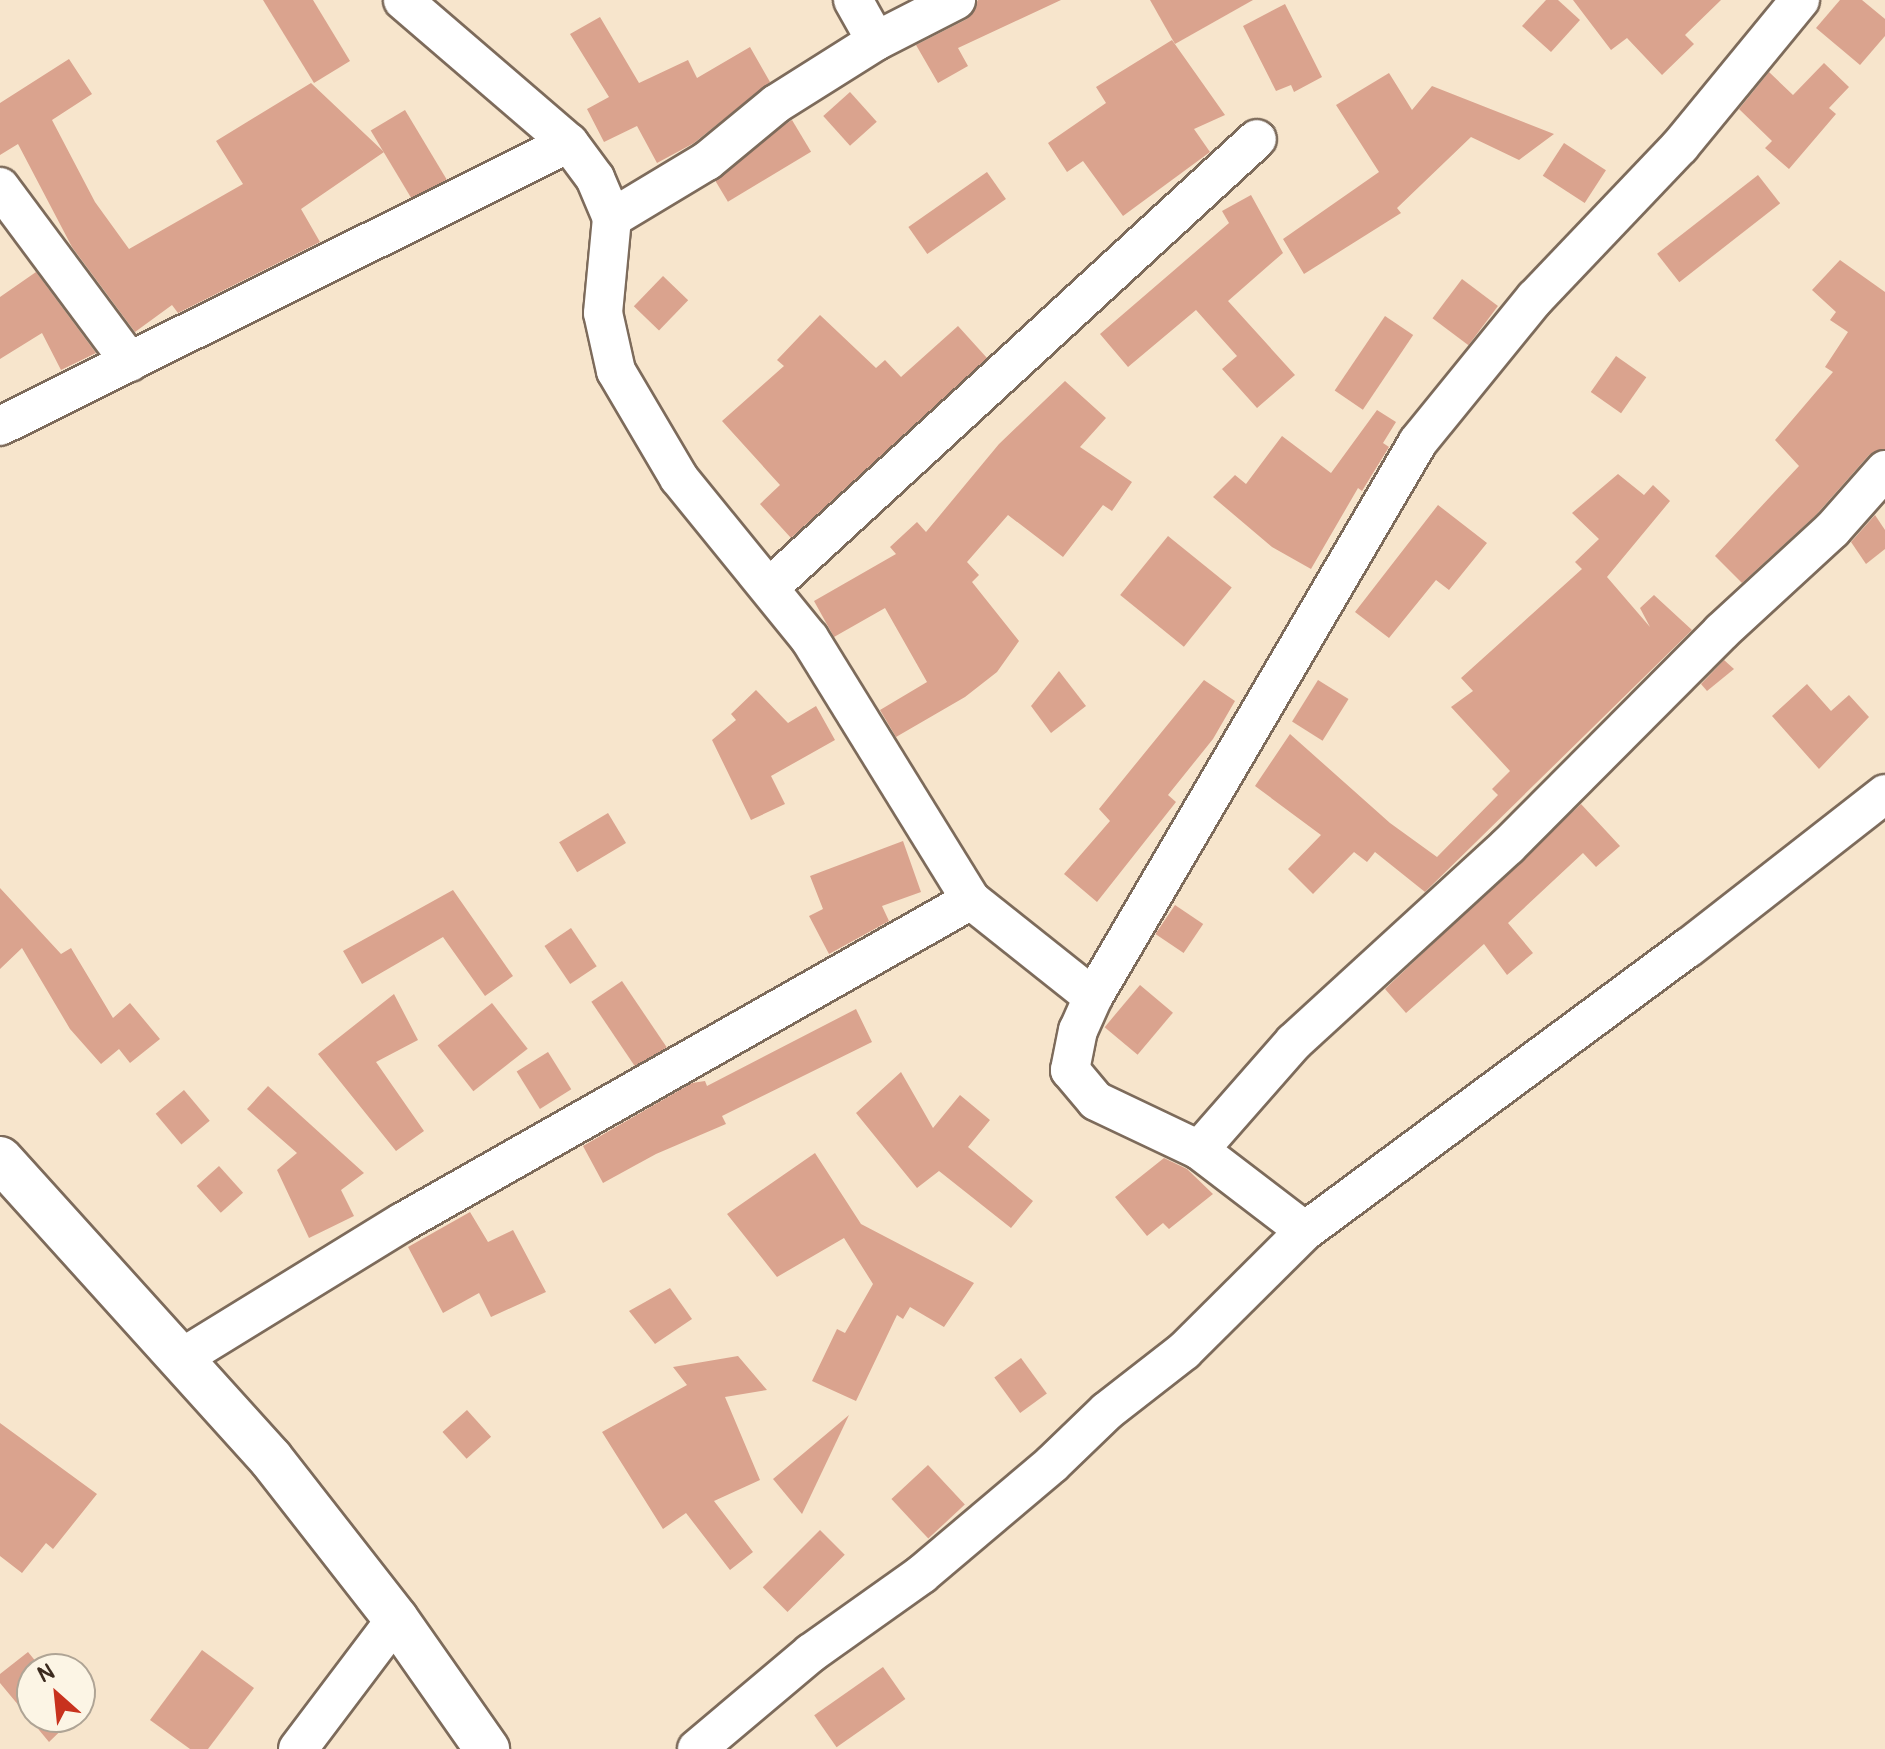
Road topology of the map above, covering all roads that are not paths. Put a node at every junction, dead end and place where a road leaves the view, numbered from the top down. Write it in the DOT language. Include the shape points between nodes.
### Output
graph roads {
  1 [pos="403,0"];
  2 [pos="853,0"];
  3 [pos="956,0"];
  4 [pos="1800,0"];
  5 [pos="876,41"];
  6 [pos="1257,139"];
  7 [pos="569,143"];
  8 [pos="0,187"];
  9 [pos="612,218"];
  10 [pos="130,362"];
  11 [pos="0,426"];
  12 [pos="1885,470"];
  13 [pos="771,586"];
  14 [pos="1885,794"];
  15 [pos="971,900"];
  16 [pos="1093,997"];
  17 [pos="1199,1150"];
  18 [pos="0,1159"];
  19 [pos="1305,1231"];
  20 [pos="180,1359"];
  21 [pos="396,1619"];
  22 [pos="298,1749"];
  23 [pos="487,1749"];
  24 [pos="697,1749"];
  1 -- 7 [label="street"];
  2 -- 5 [label="street"];
  3 -- 5 [label="street"];
  4 -- 16 [label="street" via="1680,146 1535,298 1418,442"];
  5 -- 9 [label="street" via="776,104 707,161"];
  6 -- 13 [label="street"];
  7 -- 9 [label="street" via="595,178"];
  7 -- 10 [label="street"];
  8 -- 10 [label="street"];
  9 -- 13 [label="street" via="603,313 616,371 679,478"];
  10 -- 11 [label="street"];
  12 -- 17 [label="street" via="1832,530 1508,846 1294,1042"];
  13 -- 15 [label="street"];
  14 -- 19 [label="street" via="1688,948"];
  15 -- 16 [label="street"];
  15 -- 20 [label="street" via="403,1222"];
  16 -- 17 [label="street" via="1078,1030 1070,1070 1096,1101"];
  17 -- 19 [label="street"];
  18 -- 20 [label="main road"];
  19 -- 24 [label="street" via="1184,1351 1107,1411 1028,1484"];
  20 -- 21 [label="main road" via="271,1459"];
  21 -- 22 [label="street"];
  21 -- 23 [label="main road"];
}
